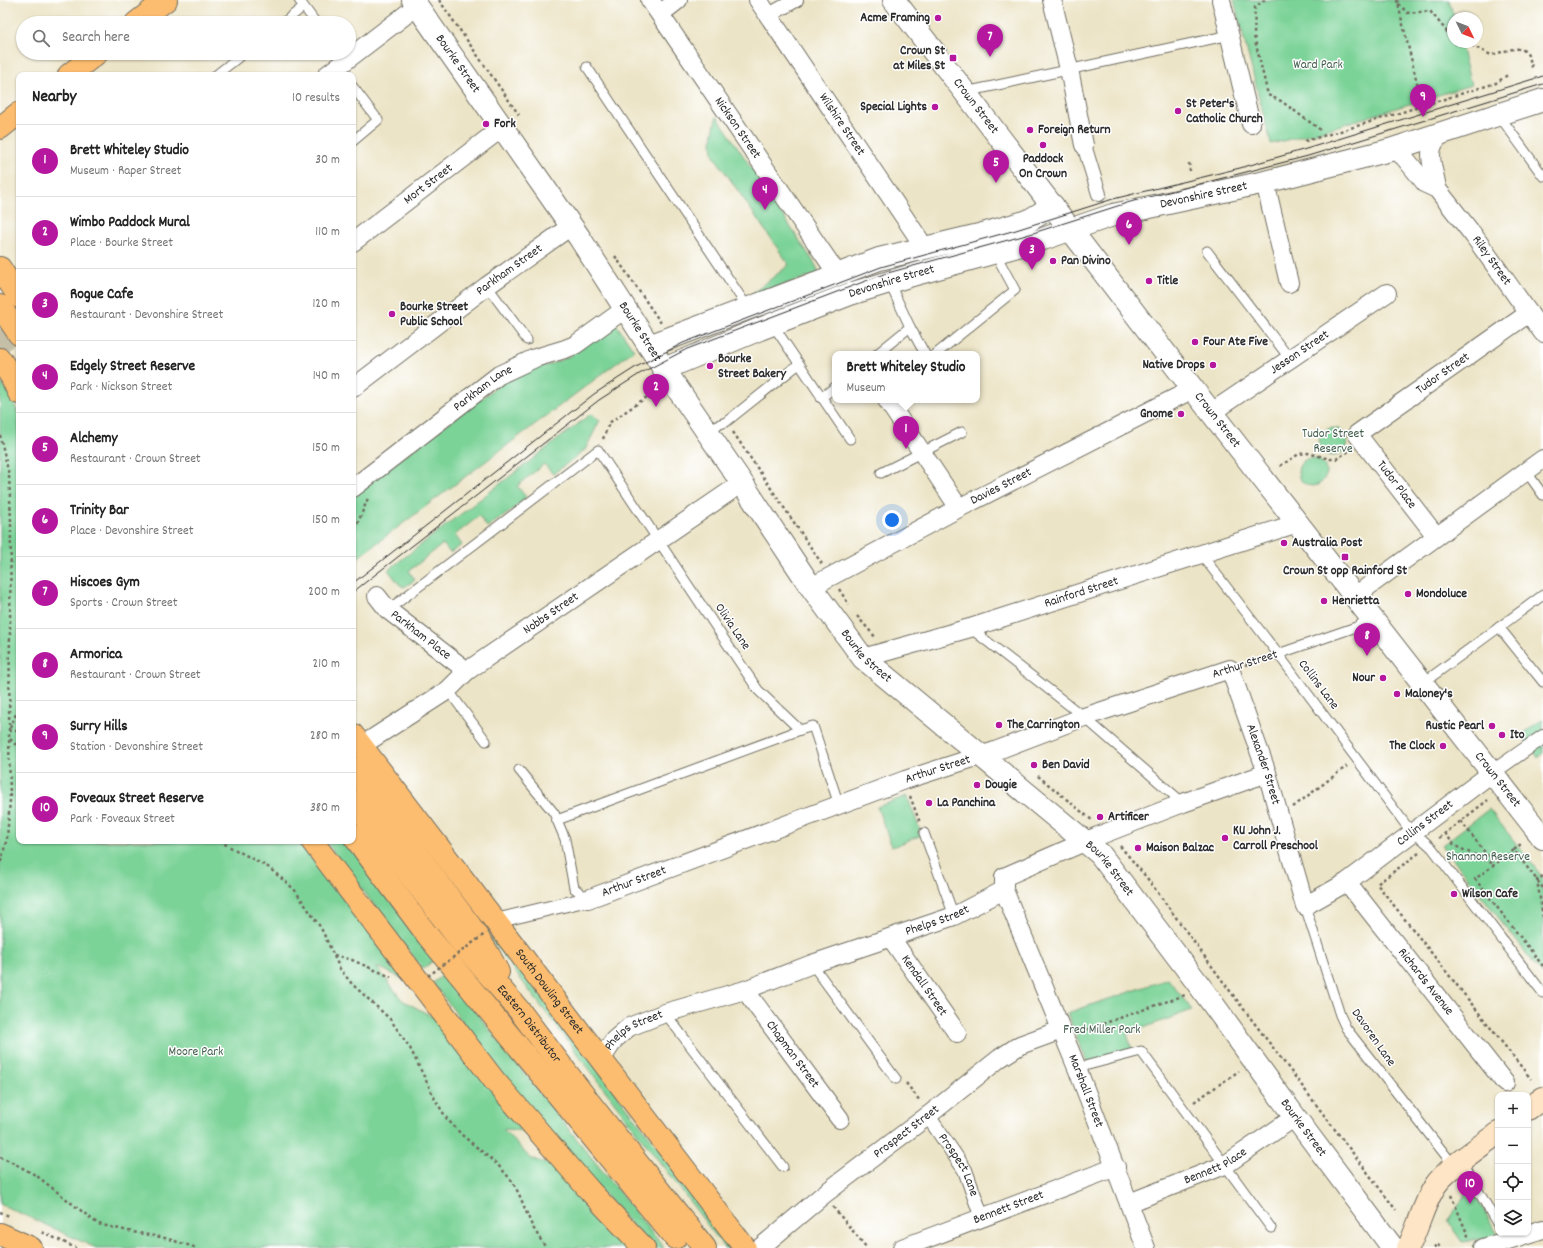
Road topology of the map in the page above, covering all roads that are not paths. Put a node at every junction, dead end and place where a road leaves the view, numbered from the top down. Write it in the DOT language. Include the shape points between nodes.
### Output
graph roads {
  1 [pos="166,0"];
  2 [pos="678,0"];
  3 [pos="758,0"];
  4 [pos="796,0"];
  5 [pos="894,0"];
  6 [pos="1052,0"];
  7 [pos="1221,0"];
  8 [pos="301,3"];
  9 [pos="415,3"];
  10 [pos="655,7"];
  11 [pos="145,16"];
  12 [pos="289,16"];
  13 [pos="311,16"];
  14 [pos="769,16"];
  15 [pos="1230,35"];
  16 [pos="356,51"];
  17 [pos="88,60"];
  18 [pos="235,60"];
  19 [pos="587,67"];
  20 [pos="1069,69"];
  21 [pos="73,72"];
  22 [pos="220,72"];
  23 [pos="356,91"];
  24 [pos="965,92"];
  25 [pos="1543,100"];
  26 [pos="1497,114"];
  27 [pos="16,115"];
  28 [pos="1252,124"];
  29 [pos="503,127"];
  30 [pos="0,128"];
  31 [pos="1442,134"];
  32 [pos="356,138"];
  33 [pos="1084,145"];
  34 [pos="1390,150"];
  35 [pos="1543,176"];
  36 [pos="1264,182"];
  37 [pos="1437,189"];
  38 [pos="1099,194"];
  39 [pos="1052,206"];
  40 [pos="571,226"];
  41 [pos="1071,230"];
  42 [pos="356,240"];
  43 [pos="924,249"];
  44 [pos="1207,251"];
  45 [pos="995,253"];
  46 [pos="0,268"];
  47 [pos="838,275"];
  48 [pos="889,282"];
  49 [pos="1289,284"];
  50 [pos="487,286"];
  51 [pos="16,292"];
  52 [pos="1387,294"];
  53 [pos="0,306"];
  54 [pos="748,308"];
  55 [pos="625,309"];
  56 [pos="1529,313"];
  57 [pos="773,325"];
  58 [pos="910,327"];
  59 [pos="16,330"];
  60 [pos="1542,332"];
  61 [pos="527,340"];
  62 [pos="649,346"];
  63 [pos="881,351"];
  64 [pos="923,351"];
  65 [pos="940,351"];
  66 [pos="0,359"];
  67 [pos="1290,359"];
  68 [pos="799,364"];
  69 [pos="661,379"];
  70 [pos="16,386"];
  71 [pos="356,386"];
  72 [pos="832,389"];
  73 [pos="1193,389"];
  74 [pos="821,398"];
  75 [pos="889,403"];
  76 [pos="1212,412"];
  77 [pos="962,432"];
  78 [pos="708,433"];
  79 [pos="1360,438"];
  80 [pos="850,439"];
  81 [pos="922,452"];
  82 [pos="1543,459"];
  83 [pos="1526,471"];
  84 [pos="881,473"];
  85 [pos="742,483"];
  86 [pos="356,486"];
  87 [pos="1543,495"];
  88 [pos="959,508"];
  89 [pos="1298,523"];
  90 [pos="1436,536"];
  91 [pos="659,540"];
  92 [pos="1201,554"];
  93 [pos="811,586"];
  94 [pos="1543,595"];
  95 [pos="377,596"];
  96 [pos="1355,596"];
  97 [pos="388,610"];
  98 [pos="1372,618"];
  99 [pos="1499,627"];
  100 [pos="970,628"];
  101 [pos="1278,654"];
  102 [pos="863,658"];
  103 [pos="1230,670"];
  104 [pos="467,671"];
  105 [pos="1543,682"];
  106 [pos="1423,683"];
  107 [pos="448,690"];
  108 [pos="1084,717"];
  109 [pos="800,730"];
  110 [pos="1543,737"];
  111 [pos="357,741"];
  112 [pos="486,741"];
  113 [pos="979,756"];
  114 [pos="519,770"];
  115 [pos="356,772"];
  116 [pos="1492,772"];
  117 [pos="1267,773"];
  118 [pos="1183,803"];
  119 [pos="839,804"];
  120 [pos="356,805"];
  121 [pos="557,820"];
  122 [pos="1412,832"];
  123 [pos="924,833"];
  124 [pos="1543,838"];
  125 [pos="356,839"];
  126 [pos="1086,842"];
  127 [pos="314,844"];
  128 [pos="1347,882"];
  129 [pos="1004,890"];
  130 [pos="588,899"];
  131 [pos="1305,906"];
  132 [pos="954,916"];
  133 [pos="504,920"];
  134 [pos="891,938"];
  135 [pos="812,964"];
  136 [pos="745,990"];
  137 [pos="1543,993"];
  138 [pos="519,1010"];
  139 [pos="665,1013"];
  140 [pos="957,1033"];
  141 [pos="1063,1034"];
  142 [pos="601,1060"];
  143 [pos="1077,1068"];
  144 [pos="896,1079"];
  145 [pos="1504,1083"];
  146 [pos="1543,1098"];
  147 [pos="1531,1107"];
  148 [pos="929,1115"];
  149 [pos="1295,1117"];
  150 [pos="840,1119"];
  151 [pos="1495,1135"];
  152 [pos="1457,1164"];
  153 [pos="1225,1165"];
  154 [pos="783,1166"];
  155 [pos="1116,1167"];
  156 [pos="1129,1203"];
  157 [pos="982,1218"];
  158 [pos="1495,1221"];
  159 [pos="1271,1228"];
  160 [pos="1543,1229"];
  161 [pos="0,1234"];
  162 [pos="1505,1237"];
  163 [pos="675,1238"];
  164 [pos="1477,1245"];
  165 [pos="31,1248"];
  166 [pos="644,1248"];
  167 [pos="705,1248"];
  168 [pos="745,1248"];
  169 [pos="760,1248"];
  170 [pos="902,1248"];
  171 [pos="1145,1248"];
  172 [pos="1393,1248"];
  173 [pos="1408,1248"];
  1 -- 11 [label="main road"];
  2 -- 10 [label="street"];
  3 -- 14 [label="street, Wilshire Street"];
  4 -- 14 [label="street"];
  5 -- 24 [label="street, Crown Street"];
  6 -- 20 [label="street"];
  7 -- 15 [label="street"];
  8 -- 12 [label="lane"];
  8 -- 13 [label="lane"];
  9 -- 16 [label="street"];
  9 -- 29 [label="street, Bourke Street"];
  10 -- 47 [label="street, Nickson Street"];
  14 -- 43 [label="street, Wilshire Street"];
  15 -- 20 [label="lane"];
  15 -- 28 [label="street"];
  17 -- 21 [label="main road"];
  18 -- 22 [label="lane"];
  19 -- 54 [label="lane"];
  20 -- 24 [label="lane"];
  20 -- 33 [label="street"];
  23 -- 32 [label="lane" via="378,120"];
  24 -- 39 [label="street, Crown Street"];
  25 -- 26 [label="street, Devonshire Street"];
  26 -- 31 [label="street, Devonshire Street"];
  26 -- 35 [label="lane"];
  27 -- 30 [label="main road"];
  29 -- 40 [label="street, Bourke Street"];
  29 -- 42 [label="street, Mort Street"];
  31 -- 34 [label="street, Devonshire Street"];
  31 -- 37 [label="street, Riley Street" via="1433,143 1431,153"];
  33 -- 38 [label="street"];
  34 -- 36 [label="street, Devonshire Street"];
  34 -- 37 [label="street, Riley Street" via="1398,152 1426,184"];
  36 -- 41 [label="street, Devonshire Street" via="1113,215"];
  36 -- 49 [label="street"];
  37 -- 56 [label="street, Riley Street"];
  39 -- 41 [label="street, Crown Street"];
  39 -- 43 [label="street, Devonshire Street" via="1028,221"];
  40 -- 50 [label="street, Parkham Street"];
  40 -- 55 [label="street, Bourke Street"];
  41 -- 45 [label="street, Devonshire Street"];
  41 -- 73 [label="street, Crown Street"];
  43 -- 47 [label="street, Devonshire Street" via="879,259"];
  44 -- 67 [label="lane"];
  45 -- 48 [label="street, Devonshire Street"];
  45 -- 65 [label="lane" via="1015,290"];
  46 -- 51 [label="main road"];
  47 -- 54 [label="street, Devonshire Street"];
  48 -- 57 [label="street, Devonshire Street" via="850,294"];
  48 -- 58 [label="lane"];
  50 -- 61 [label="lane"];
  50 -- 71 [label="street, Parkham Street"];
  52 -- 67 [label="street, Jesson Street"];
  53 -- 59 [label="main road"];
  54 -- 62 [label="street, Devonshire Street"];
  55 -- 62 [label="street, Bourke Street"];
  55 -- 86 [label="street, Parkham Lane" via="575,345 535,358 499,375"];
  56 -- 60 [label="street, Riley Street"];
  56 -- 79 [label="street, Tudor Street"];
  57 -- 68 [label="lane"];
  57 -- 69 [label="street, Devonshire Street" via="680,362"];
  58 -- 63 [label="lane"];
  58 -- 64 [label="lane"];
  62 -- 69 [label="street, Bourke Street"];
  66 -- 70 [label="main road"];
  67 -- 76 [label="street, Jesson Street"];
  68 -- 74 [label="lane"];
  68 -- 78 [label="lane" via="726,422"];
  69 -- 78 [label="street, Bourke Street"];
  72 -- 74 [label="lane"];
  73 -- 76 [label="street, Crown Street"];
  73 -- 88 [label="street, Davies Street"];
  74 -- 80 [label="lane"];
  75 -- 81 [label="street"];
  76 -- 89 [label="street, Crown Street"];
  77 -- 81 [label="lane"];
  78 -- 85 [label="street, Bourke Street"];
  79 -- 90 [label="street, Tudor Place"];
  81 -- 84 [label="lane"];
  81 -- 88 [label="street"];
  82 -- 83 [label="street"];
  83 -- 87 [label="lane"];
  83 -- 90 [label="street"];
  85 -- 91 [label="street, Nobbs Street"];
  85 -- 93 [label="street, Bourke Street"];
  88 -- 93 [label="street, Davies Street"];
  89 -- 92 [label="street, Rainford Street"];
  89 -- 96 [label="street, Crown Street"];
  90 -- 96 [label="street"];
  91 -- 97 [label="lane, Olivia Lane" via="598,450"];
  91 -- 104 [label="street, Nobbs Street"];
  91 -- 109 [label="lane, Olivia Lane" via="758,690"];
  92 -- 100 [label="street, Rainford Street"];
  92 -- 101 [label="lane, Collins Lane"];
  93 -- 102 [label="street, Bourke Street"];
  94 -- 99 [label="lane"];
  95 -- 97 [label="street, Parkham Place"];
  96 -- 98 [label="street, Crown Street"];
  97 -- 104 [label="street, Parkham Place"];
  98 -- 101 [label="lane, Arthur Street"];
  98 -- 106 [label="street, Crown Street"];
  99 -- 105 [label="lane"];
  99 -- 106 [label="lane"];
  100 -- 102 [label="street, Rainford Street"];
  100 -- 108 [label="lane"];
  101 -- 122 [label="lane, Collins Lane"];
  102 -- 113 [label="street, Bourke Street"];
  103 -- 108 [label="street, Arthur Street"];
  103 -- 117 [label="street, Alexander Street"];
  104 -- 107 [label="street, Nobbs Street"];
  106 -- 116 [label="street, Crown Street"];
  107 -- 111 [label="street, Nobbs Street"];
  107 -- 112 [label="lane"];
  108 -- 113 [label="street, Arthur Street"];
  108 -- 118 [label="lane"];
  109 -- 119 [label="lane" via="813,726"];
  109 -- 121 [label="lane"];
  110 -- 116 [label="street, Collins Street"];
  111 -- 142 [label="main road, South Dowling Street"];
  113 -- 119 [label="street, Arthur Street"];
  113 -- 126 [label="street, Bourke Street"];
  114 -- 121 [label="lane"];
  115 -- 138 [label="main road" via="480,941"];
  116 -- 122 [label="street, Collins Street"];
  116 -- 124 [label="street, Crown Street"];
  117 -- 118 [label="street"];
  117 -- 131 [label="street, Alexander Street"];
  118 -- 126 [label="street"];
  119 -- 130 [label="street, Arthur Street"];
  120 -- 138 [label="main road, Eastern Distributor" via="465,947"];
  121 -- 130 [label="lane" via="565,839 574,888"];
  122 -- 128 [label="street, Collins Street"];
  122 -- 137 [label="lane, Collins Lane" via="1429,845"];
  123 -- 132 [label="lane"];
  125 -- 163 [label="main road, Eastern Distributor" via="428,936"];
  126 -- 129 [label="street" via="1004,877"];
  126 -- 149 [label="street, Bourke Street" via="1112,868"];
  127 -- 166 [label="main road" via="494,1080 590,1191"];
  128 -- 131 [label="street, Collins Street"];
  128 -- 145 [label="street, Richards Avenue"];
  129 -- 132 [label="street, Phelps Street"];
  129 -- 141 [label="street, Marshall Street"];
  130 -- 133 [label="street, Arthur Street"];
  131 -- 152 [label="lane, Davoren Lane" via="1346,1028"];
  132 -- 134 [label="street, Phelps Street"];
  134 -- 135 [label="street, Phelps Street"];
  134 -- 140 [label="street, Kendall Street"];
  135 -- 136 [label="street, Phelps Street"];
  135 -- 144 [label="lane"];
  136 -- 139 [label="street, Phelps Street"];
  136 -- 150 [label="street, Chapman Street"];
  138 -- 167 [label="main road, Eastern Distributor"];
  139 -- 142 [label="street, Phelps Street" via="629,1027 614,1040"];
  139 -- 154 [label="lane"];
  141 -- 143 [label="street, Marshall Street"];
  141 -- 148 [label="street, Prospect Street" via="1020,1045"];
  142 -- 168 [label="main road, South Dowling Street"];
  143 -- 153 [label="lane" via="1141,1051"];
  143 -- 155 [label="street, Marshall Street"];
  146 -- 147 [label="main road"];
  148 -- 157 [label="street, Prospect Lane" via="965,1170"];
  148 -- 169 [label="street, Prospect Street" via="823,1195"];
  149 -- 153 [label="street, Bennett Place"];
  149 -- 172 [label="street, Bourke Street"];
  151 -- 152 [label="main road"];
  152 -- 158 [label="lane, Davoren Lane"];
  152 -- 173 [label="main road" via="1436,1184 1429,1196"];
  153 -- 156 [label="street, Bennett Place"];
  153 -- 159 [label="lane"];
  155 -- 156 [label="street, Marshall Street"];
  155 -- 157 [label="street, Bennett Street"];
  156 -- 171 [label="street, Marshall Street"];
  157 -- 170 [label="street, Bennett Street"];
  160 -- 162 [label="street"];
  161 -- 165 [label="main road"];
  162 -- 164 [label="street"];
}
